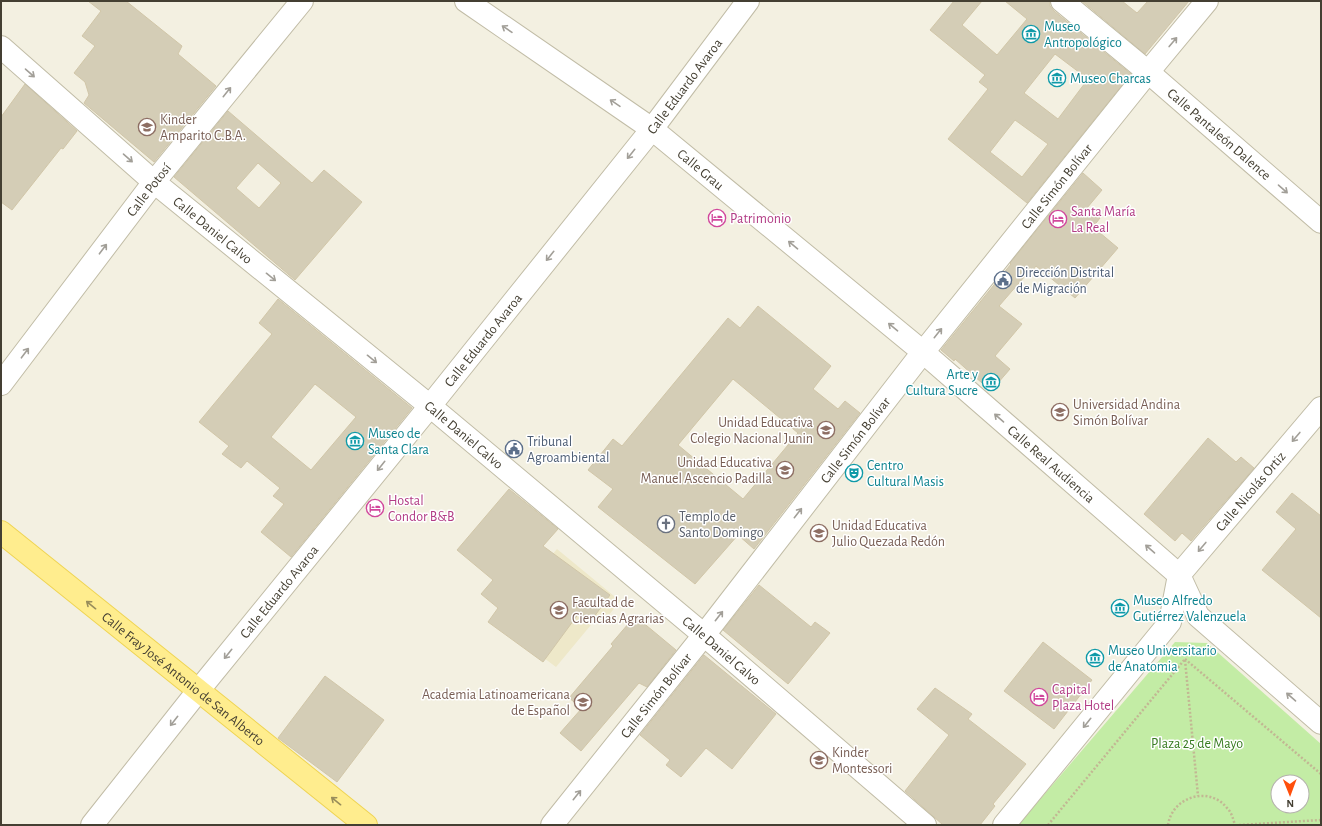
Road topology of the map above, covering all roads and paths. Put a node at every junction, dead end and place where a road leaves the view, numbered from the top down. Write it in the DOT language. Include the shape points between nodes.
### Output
graph roads {
  1 [pos="302,1"];
  2 [pos="466,1"];
  3 [pos="748,1"];
  4 [pos="1062,1"];
  5 [pos="1207,1"];
  6 [pos="1,47"];
  7 [pos="1148,72"];
  8 [pos="652,128"];
  9 [pos="154,182"];
  10 [pos="1321,222"];
  11 [pos="923,352"];
  12 [pos="1,384"];
  13 [pos="430,406"];
  14 [pos="1321,408"];
  15 [pos="1,532"];
  16 [pos="1179,575"];
  17 [pos="704,635"];
  18 [pos="1185,659"];
  19 [pos="198,691"];
  20 [pos="1321,723"];
  21 [pos="1321,774"];
  22 [pos="1198,796"];
  23 [pos="1321,820"];
  24 [pos="92,825"];
  25 [pos="366,825"];
  26 [pos="552,825"];
  27 [pos="926,825"];
  28 [pos="1004,825"];
  29 [pos="1048,825"];
  30 [pos="1168,825"];
  31 [pos="1235,825"];
  32 [pos="1239,825"];
  9 -- 1 [label="street, Calle Potosí, one-way"];
  8 -- 2 [label="street, Calle Grau, one-way"];
  3 -- 8 [label="street, Calle Eduardo Avaroa"];
  4 -- 7 [label="street, Calle Pantaleón Dalence"];
  7 -- 5 [label="street, Calle Simón Bolívar, one-way"];
  6 -- 9 [label="street, Calle Daniel Calvo, one-way"];
  7 -- 10 [label="street, Calle Pantaleón Dalence, one-way"];
  11 -- 7 [label="street, Calle Simón Bolívar, one-way"];
  11 -- 8 [label="street, Calle Grau, one-way"];
  8 -- 13 [label="street, Calle Eduardo Avaroa, one-way"];
  12 -- 9 [label="street, Calle Potosí, one-way"];
  9 -- 13 [label="street, Calle Daniel Calvo, one-way"];
  16 -- 11 [label="street, Calle Real Audiencia, one-way"];
  17 -- 11 [label="street, Calle Simón Bolívar, one-way"];
  13 -- 17 [label="street, Calle Daniel Calvo"];
  13 -- 19 [label="street, Calle Eduardo Avaroa, one-way"];
  14 -- 16 [label="street, Calle Nicolás Ortiz, one-way"];
  19 -- 15 [label="main road, Calle Fray José Antonio de San Alberto, one-way"];
  20 -- 16 [label="street, one-way" via="1198,616"];
  16 -- 28 [label="street, one-way" via="1170,622"];
  26 -- 17 [label="street, Calle Simón Bolívar, one-way"];
  17 -- 27 [label="street, Calle Daniel Calvo"];
  18 -- 21 [label="path"];
  18 -- 22 [label="path"];
  18 -- 29 [label="path"];
  19 -- 24 [label="street, Calle Eduardo Avaroa, one-way"];
  25 -- 19 [label="main road, Calle Fray José Antonio de San Alberto, one-way"];
  22 -- 30 [label="path" via="1179,804 1172,813"];
  22 -- 31 [label="path" via="1208,796 1227,807"];
  23 -- 32 [label="path"];
}
